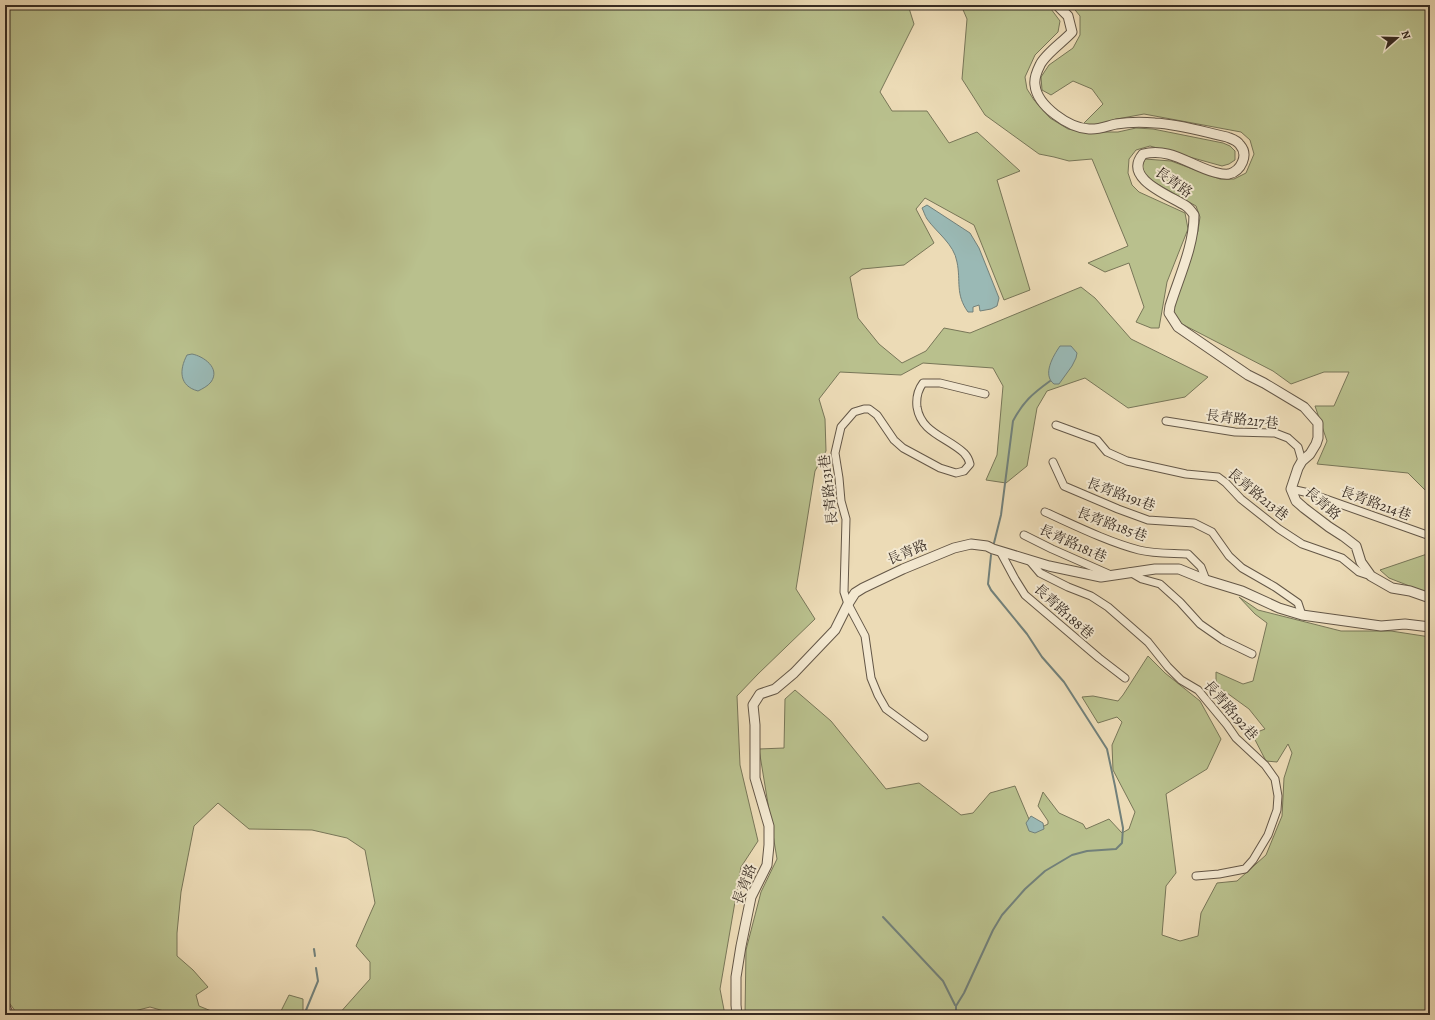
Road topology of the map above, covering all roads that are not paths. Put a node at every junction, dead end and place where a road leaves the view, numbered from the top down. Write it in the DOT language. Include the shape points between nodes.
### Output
graph roads {
  1 [pos="1057,5"];
  2 [pos="985,394"];
  3 [pos="1166,421"];
  4 [pos="1056,426"];
  5 [pos="1302,461"];
  6 [pos="1052,462"];
  7 [pos="1291,489"];
  8 [pos="1045,512"];
  9 [pos="1024,535"];
  10 [pos="1430,536"];
  11 [pos="1000,551"];
  12 [pos="1029,560"];
  13 [pos="1130,572"];
  14 [pos="1111,575"];
  15 [pos="1371,576"];
  16 [pos="1206,580"];
  17 [pos="1430,598"];
  18 [pos="848,604"];
  19 [pos="1302,615"];
  20 [pos="1430,627"];
  21 [pos="1252,654"];
  22 [pos="1125,678"];
  23 [pos="924,737"];
  24 [pos="1196,876"];
  25 [pos="5,1004"];
  26 [pos="10,1015"];
  27 [pos="737,1015"];
  1 -- 5 [label="street, 長青路" via="1068,16 1072,32 1040,62 1035,86 1044,103 1067,123 1089,129 1127,123 1173,125 1227,137 1241,145 1244,152 1240,166 1229,174 1204,169 1178,157 1159,152 1143,154 1139,158 1138,170 1159,192 1186,206 1194,215 1194,227 1169,313 1178,327 1208,348 1248,375 1304,407 1318,423 1318,433 1316,444"];
  2 -- 18 [label="street, 長青路131巷" via="940,383 923,383 918,390 918,415 926,426 965,454 970,464 964,471 956,473 940,468 903,448 894,440 877,415 869,409 854,412 841,427 835,453 841,501 846,518 844,592"];
  3 -- 5 [label="street, 長青路217巷" via="1235,432 1275,433 1288,438 1298,447"];
  4 -- 15 [label="street, 長青路213巷" via="1097,440 1107,452 1128,461 1186,474 1218,477 1241,499 1302,544 1342,558 1359,572"];
  5 -- 7 [label="street, 長青路"];
  6 -- 19 [label="street, 長青路191巷" via="1064,486 1088,497 1148,520 1194,523 1212,532 1228,556 1242,568 1298,602"];
  7 -- 10 [label="street, 長青路214巷"];
  7 -- 15 [label="street, 長青路" via="1296,500 1304,508 1356,546 1361,562"];
  8 -- 16 [label="street, 長青路185巷" via="1139,550 1188,554 1201,567"];
  9 -- 14 [label="street, 長青路181巷"];
  11 -- 12 [label="street, 長青路"];
  11 -- 18 [label="street, 長青路" via="972,544 954,548 870,585 855,593"];
  11 -- 22 [label="street, 長青路188巷" via="1025,595"];
  12 -- 14 [label="street, 長青路" via="1079,573 1101,577"];
  12 -- 24 [label="street, 長青路192巷" via="1040,573 1091,596 1108,607 1142,637 1181,680 1198,690 1236,738 1265,765 1275,779 1277,810 1268,835 1245,869"];
  13 -- 14 [label="street, 長青路"];
  13 -- 16 [label="street, 長青路" via="1174,568"];
  13 -- 21 [label="street" via="1142,579 1160,584 1200,624 1223,640"];
  15 -- 17 [label="street, 長青路" via="1392,588"];
  16 -- 19 [label="street, 長青路"];
  18 -- 23 [label="street, 長青路131巷" via="865,636 871,678 886,709"];
  18 -- 27 [label="street, 長青路" via="835,630 794,673 775,689 760,694 753,704 755,778 769,826 769,845 767,865 751,897 741,946 736,977"];
  19 -- 20 [label="street, 長青路" via="1380,626 1405,624"];
  25 -- 26 [label="street"];
}
